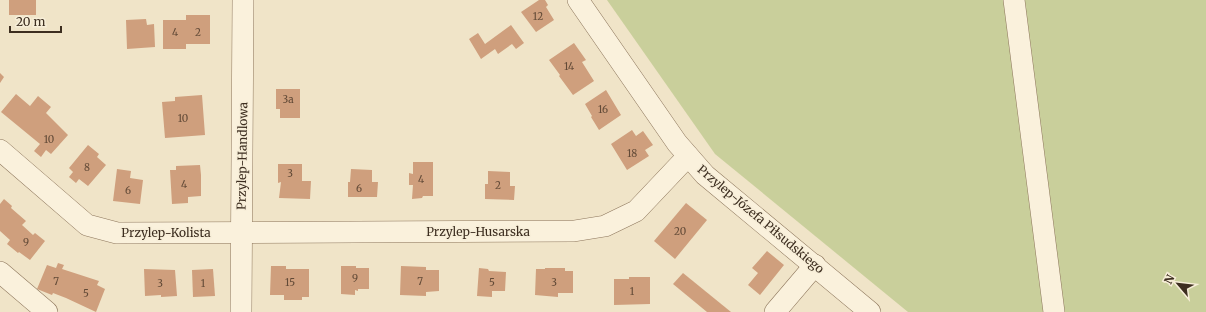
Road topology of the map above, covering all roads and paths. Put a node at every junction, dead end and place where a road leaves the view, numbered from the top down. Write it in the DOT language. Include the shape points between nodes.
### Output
graph roads {
  1 [pos="244,0"];
  2 [pos="578,0"];
  3 [pos="1014,0"];
  4 [pos="0,150"];
  5 [pos="688,156"];
  6 [pos="241,232"];
  7 [pos="814,265"];
  8 [pos="0,272"];
  9 [pos="47,312"];
  10 [pos="241,312"];
  11 [pos="775,312"];
  12 [pos="870,312"];
  13 [pos="1054,312"];
  1 -- 6 [label="street, Przylep-Handlowa"];
  2 -- 5 [label="street, Przylep-Józefa Piłsudskiego"];
  3 -- 13 [label="street"];
  4 -- 6 [label="street, Przylep-Kolista" via="87,225 117,233"];
  5 -- 6 [label="street, Przylep-Husarska" via="636,211 605,226 574,231"];
  5 -- 7 [label="street, Przylep-Józefa Piłsudskiego" via="705,175"];
  6 -- 10 [label="street, Przylep-Handlowa"];
  7 -- 11 [label="street"];
  7 -- 12 [label="street, Przylep-Józefa Piłsudskiego"];
  8 -- 9 [label="street"];
}
